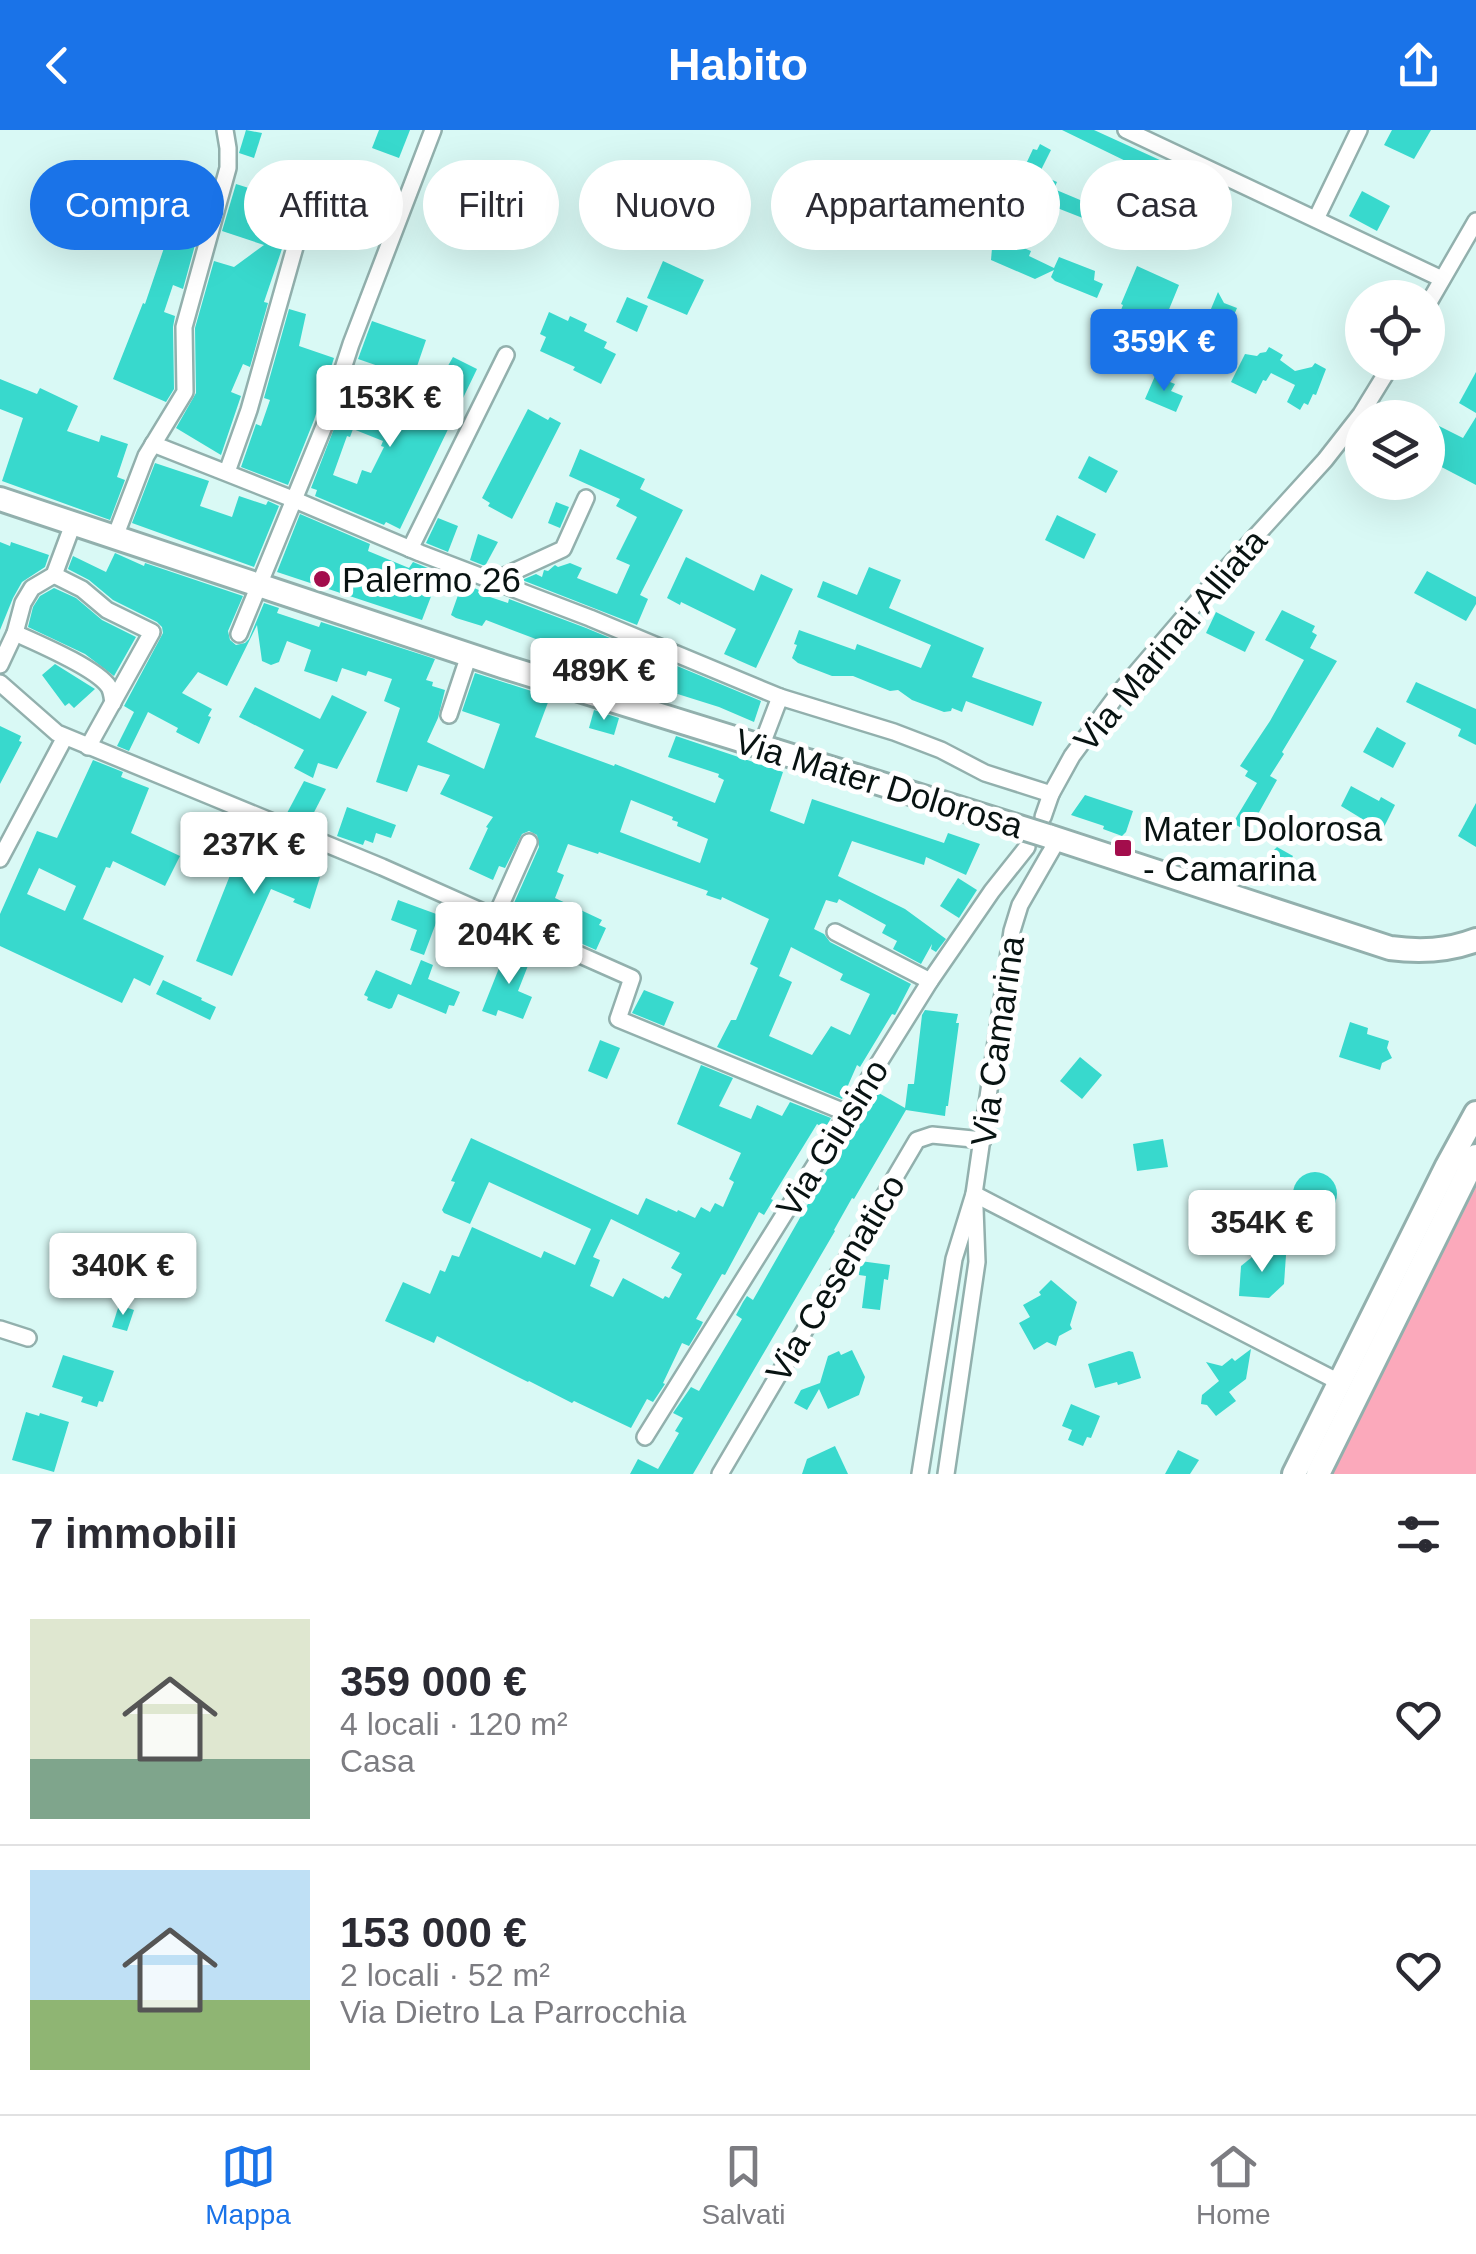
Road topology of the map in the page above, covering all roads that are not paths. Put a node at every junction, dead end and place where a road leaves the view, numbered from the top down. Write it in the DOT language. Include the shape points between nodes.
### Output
graph roads {
  1 [pos="225,130"];
  2 [pos="433,130"];
  3 [pos="1126,130"];
  4 [pos="1360,130"];
  5 [pos="1316,220"];
  6 [pos="1476,221"];
  7 [pos="294,250"];
  8 [pos="1442,278"];
  9 [pos="506,355"];
  10 [pos="1382,380"];
  11 [pos="154,444"];
  12 [pos="226,472"];
  13 [pos="586,498"];
  14 [pos="0,500"];
  15 [pos="295,500"];
  16 [pos="73,524"];
  17 [pos="116,537"];
  18 [pos="410,549"];
  19 [pos="54,575"];
  20 [pos="497,583"];
  21 [pos="260,584"];
  22 [pos="15,633"];
  23 [pos="238,634"];
  24 [pos="469,656"];
  25 [pos="0,665"];
  26 [pos="0,682"];
  27 [pos="780,697"];
  28 [pos="113,703"];
  29 [pos="449,716"];
  30 [pos="61,735"];
  31 [pos="762,746"];
  32 [pos="88,747"];
  33 [pos="1051,794"];
  34 [pos="1044,835"];
  35 [pos="529,842"];
  36 [pos="0,859"];
  37 [pos="495,918"];
  38 [pos="834,932"];
  39 [pos="1476,940"];
  40 [pos="930,981"];
  41 [pos="847,1113"];
  42 [pos="1476,1114"];
  43 [pos="982,1140"];
  44 [pos="1476,1156"];
  45 [pos="974,1194"];
  46 [pos="0,1330"];
  47 [pos="28,1338"];
  48 [pos="1338,1382"];
  49 [pos="646,1436"];
  50 [pos="720,1474"];
  51 [pos="920,1474"];
  52 [pos="946,1474"];
  53 [pos="1294,1474"];
  54 [pos="1318,1474"];
  1 -- 11 [label="street" via="228,168 184,327 185,392"];
  2 -- 15 [label="street"];
  3 -- 5 [label="street"];
  4 -- 5 [label="street"];
  5 -- 8 [label="street"];
  6 -- 8 [label="street"];
  7 -- 12 [label="street"];
  9 -- 18 [label="street"];
  10 -- 33 [label="street, Via Marinai Alliata" via="1324,460 1094,723"];
  11 -- 12 [label="street"];
  11 -- 17 [label="street"];
  12 -- 15 [label="street"];
  13 -- 20 [label="street" via="563,549"];
  14 -- 16 [label="street, Via Mater Dolorosa"];
  15 -- 18 [label="street"];
  15 -- 21 [label="street"];
  16 -- 17 [label="street, Via Mater Dolorosa"];
  16 -- 19 [label="street"];
  17 -- 21 [label="street, Via Mater Dolorosa"];
  18 -- 20 [label="street"];
  19 -- 22 [label="street" via="32,588"];
  19 -- 28 [label="street" via="152,632"];
  20 -- 27 [label="street"];
  21 -- 23 [label="street"];
  21 -- 24 [label="street, Via Mater Dolorosa"];
  22 -- 25 [label="street"];
  22 -- 28 [label="street" via="89,671 108,686"];
  24 -- 29 [label="street"];
  24 -- 31 [label="street, Via Mater Dolorosa"];
  26 -- 30 [label="street"];
  27 -- 31 [label="street"];
  27 -- 33 [label="street" via="894,732"];
  28 -- 32 [label="street"];
  30 -- 32 [label="street"];
  30 -- 36 [label="street"];
  31 -- 34 [label="street, Via Mater Dolorosa, bridge"];
  32 -- 37 [label="street"];
  33 -- 34 [label="street, Via Giusino"];
  34 -- 39 [label="street, Via Mater Dolorosa" via="1390,948 1437,950"];
  34 -- 40 [label="street, Via Giusino" via="992,892"];
  34 -- 43 [label="street, Via Camarina" via="1012,930"];
  35 -- 37 [label="street"];
  37 -- 41 [label="street" via="632,978 618,1019"];
  38 -- 40 [label="street"];
  40 -- 41 [label="street, Via Giusino"];
  41 -- 49 [label="street, Via Giusino"];
  42 -- 48 [label="street"];
  43 -- 45 [label="street, Via Camarina"];
  43 -- 50 [label="street, Via Cesenatico" via="917,1140"];
  44 -- 54 [label="street"];
  45 -- 48 [label="street"];
  45 -- 51 [label="street, Via Camarina" via="954,1258"];
  45 -- 52 [label="street, Via Camarina" via="977,1262"];
  46 -- 47 [label="street"];
  48 -- 53 [label="street"];
}
